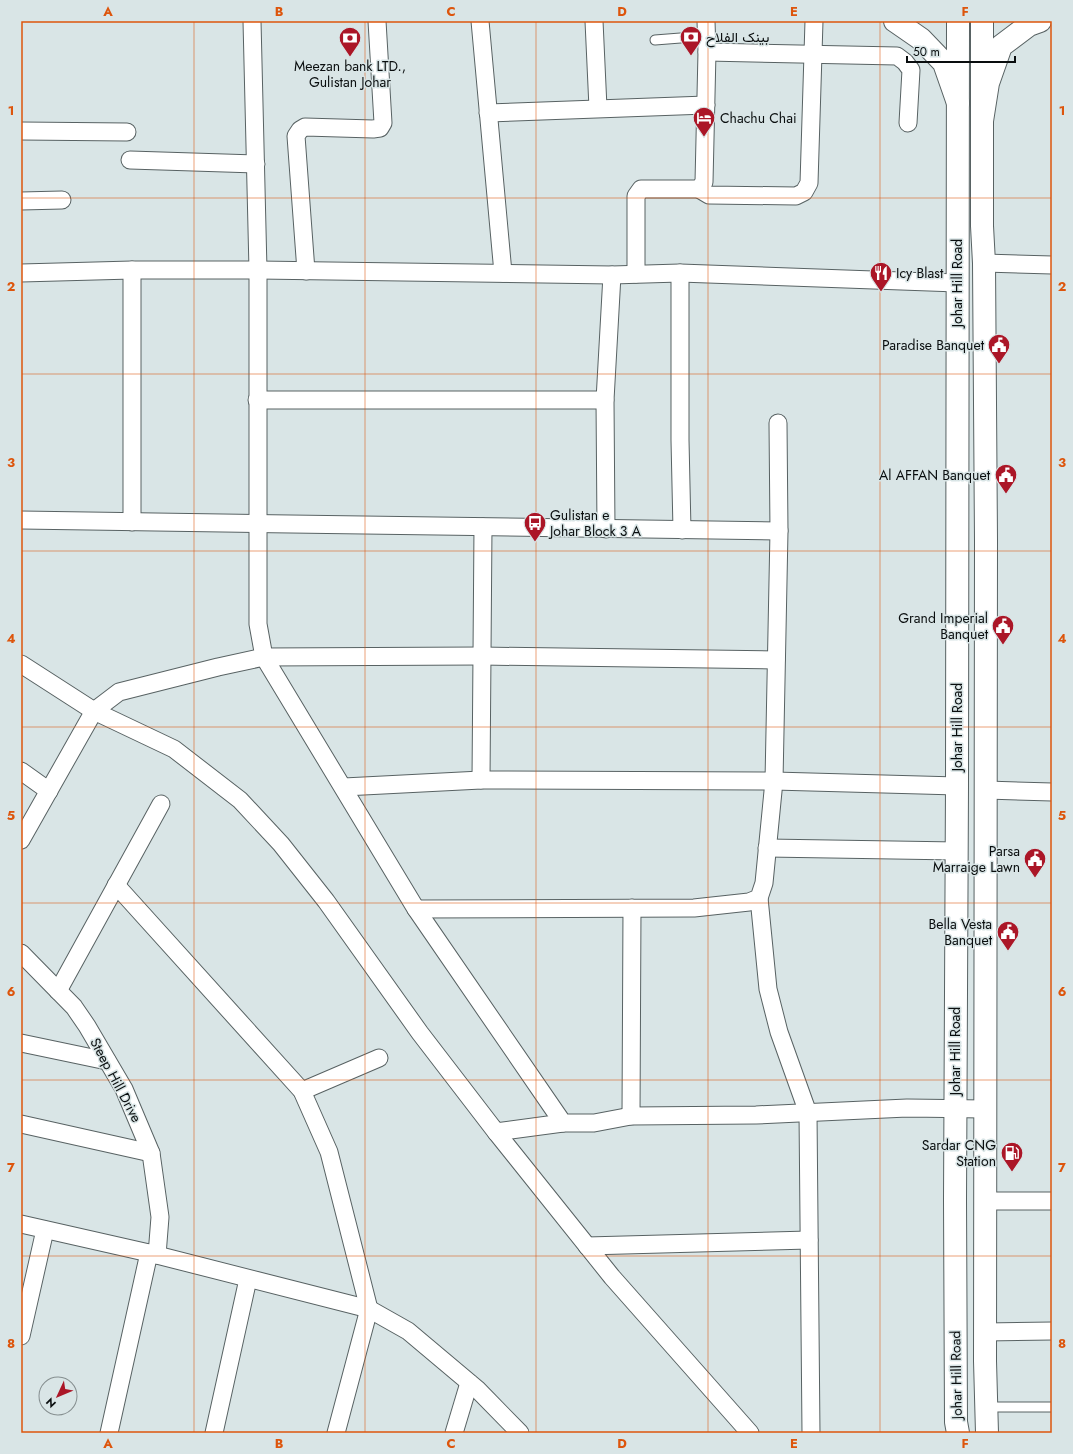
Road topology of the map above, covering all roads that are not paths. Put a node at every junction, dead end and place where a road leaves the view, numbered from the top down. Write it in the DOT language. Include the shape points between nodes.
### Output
graph roads {
  1 [pos="252,21"];
  2 [pos="377,21"];
  3 [pos="480,21"];
  4 [pos="594,21"];
  5 [pos="814,21"];
  6 [pos="896,21"];
  7 [pos="958,21"];
  8 [pos="982,21"];
  9 [pos="1040,21"];
  10 [pos="706,36"];
  11 [pos="654,40"];
  12 [pos="814,56"];
  13 [pos="958,103"];
  14 [pos="706,105"];
  15 [pos="598,108"];
  16 [pos="488,113"];
  17 [pos="982,121"];
  18 [pos="908,123"];
  19 [pos="21,132"];
  20 [pos="127,132"];
  21 [pos="982,154"];
  22 [pos="958,158"];
  23 [pos="130,160"];
  24 [pos="256,164"];
  25 [pos="699,189"];
  26 [pos="62,200"];
  27 [pos="21,201"];
  28 [pos="500,242"];
  29 [pos="984,263"];
  30 [pos="1052,265"];
  31 [pos="132,270"];
  32 [pos="258,270"];
  33 [pos="306,271"];
  34 [pos="21,273"];
  35 [pos="680,273"];
  36 [pos="503,274"];
  37 [pos="522,274"];
  38 [pos="636,274"];
  39 [pos="612,275"];
  40 [pos="957,283"];
  41 [pos="257,400"];
  42 [pos="605,400"];
  43 [pos="778,423"];
  44 [pos="21,520"];
  45 [pos="132,522"];
  46 [pos="258,524"];
  47 [pos="483,527"];
  48 [pos="606,529"];
  49 [pos="682,530"];
  50 [pos="779,531"];
  51 [pos="482,656"];
  52 [pos="264,657"];
  53 [pos="776,660"];
  54 [pos="21,664"];
  55 [pos="94,711"];
  56 [pos="21,771"];
  57 [pos="481,780"];
  58 [pos="774,781"];
  59 [pos="957,786"];
  60 [pos="344,787"];
  61 [pos="986,790"];
  62 [pos="49,791"];
  63 [pos="1052,792"];
  64 [pos="161,804"];
  65 [pos="21,840"];
  66 [pos="767,848"];
  67 [pos="957,851"];
  68 [pos="116,885"];
  69 [pos="759,898"];
  70 [pos="632,908"];
  71 [pos="416,909"];
  72 [pos="21,953"];
  73 [pos="58,991"];
  74 [pos="21,1043"];
  75 [pos="379,1058"];
  76 [pos="107,1061"];
  77 [pos="302,1092"];
  78 [pos="955,1108"];
  79 [pos="985,1109"];
  80 [pos="808,1112"];
  81 [pos="630,1116"];
  82 [pos="563,1123"];
  83 [pos="21,1124"];
  84 [pos="496,1132"];
  85 [pos="151,1153"];
  86 [pos="985,1201"];
  87 [pos="1052,1201"];
  88 [pos="21,1224"];
  89 [pos="45,1230"];
  90 [pos="809,1240"];
  91 [pos="587,1246"];
  92 [pos="153,1254"];
  93 [pos="248,1279"];
  94 [pos="369,1309"];
  95 [pos="1052,1331"];
  96 [pos="985,1332"];
  97 [pos="21,1336"];
  98 [pos="469,1383"];
  99 [pos="987,1407"];
  100 [pos="1052,1407"];
  101 [pos="109,1433"];
  102 [pos="214,1433"];
  103 [pos="336,1433"];
  104 [pos="454,1433"];
  105 [pos="520,1433"];
  106 [pos="750,1433"];
  107 [pos="811,1433"];
  108 [pos="958,1433"];
  109 [pos="988,1433"];
  1 -- 24 [label="street"];
  2 -- 33 [label="street" via="383,123 380,128 305,128 296,136"];
  3 -- 16 [label="street"];
  4 -- 15 [label="street"];
  5 -- 12 [label="street"];
  6 -- 13 [label="street" via="921,39 944,63"];
  7 -- 13 [label="street, Johar Hill Road"];
  8 -- 17 [label="street, Johar Hill Road"];
  9 -- 17 [label="street" via="1029,25 1001,46 988,83"];
  10 -- 11 [label="lane"];
  10 -- 12 [label="street"];
  10 -- 14 [label="street"];
  12 -- 18 [label="street" via="897,56 911,70"];
  12 -- 25 [label="street" via="809,183 804,192 796,196 709,195"];
  13 -- 22 [label="street, Johar Hill Road"];
  14 -- 15 [label="street"];
  14 -- 25 [label="street" via="704,182"];
  15 -- 16 [label="street"];
  16 -- 28 [label="street"];
  17 -- 21 [label="street, Johar Hill Road"];
  19 -- 20 [label="street"];
  21 -- 22 [label="street"];
  21 -- 29 [label="street, Johar Hill Road"];
  22 -- 40 [label="street, Johar Hill Road"];
  23 -- 24 [label="street"];
  24 -- 32 [label="street"];
  25 -- 38 [label="street" via="641,189 636,196"];
  26 -- 27 [label="street"];
  28 -- 36 [label="street"];
  28 -- 37 [label="street"];
  29 -- 30 [label="street"];
  29 -- 61 [label="street, Johar Hill Road"];
  31 -- 32 [label="street"];
  31 -- 34 [label="street"];
  31 -- 45 [label="street"];
  32 -- 33 [label="street"];
  32 -- 41 [label="street"];
  33 -- 36 [label="street"];
  35 -- 38 [label="street"];
  35 -- 40 [label="street"];
  35 -- 49 [label="street"];
  36 -- 37 [label="street"];
  37 -- 39 [label="street"];
  38 -- 39 [label="street"];
  39 -- 42 [label="street"];
  40 -- 59 [label="street, Johar Hill Road"];
  41 -- 42 [label="street"];
  41 -- 46 [label="street"];
  42 -- 48 [label="street"];
  43 -- 50 [label="street"];
  44 -- 45 [label="street"];
  45 -- 46 [label="street"];
  46 -- 47 [label="street"];
  46 -- 52 [label="street" via="258,624"];
  47 -- 48 [label="street"];
  47 -- 51 [label="street"];
  48 -- 49 [label="street"];
  49 -- 50 [label="street"];
  50 -- 53 [label="street"];
  51 -- 52 [label="street"];
  51 -- 53 [label="street"];
  51 -- 57 [label="street"];
  52 -- 55 [label="street" via="119,692"];
  52 -- 60 [label="street"];
  53 -- 58 [label="street"];
  54 -- 55 [label="street"];
  55 -- 62 [label="street"];
  55 -- 84 [label="street" via="174,749 240,800 281,844 326,901 420,1033"];
  56 -- 62 [label="street"];
  57 -- 58 [label="street"];
  57 -- 60 [label="street"];
  58 -- 59 [label="street"];
  58 -- 66 [label="street"];
  59 -- 67 [label="street, Johar Hill Road"];
  60 -- 71 [label="street"];
  61 -- 63 [label="street"];
  61 -- 79 [label="street, Johar Hill Road"];
  62 -- 65 [label="street"];
  64 -- 68 [label="street"];
  66 -- 67 [label="street"];
  66 -- 69 [label="street" via="764,882"];
  67 -- 78 [label="street, Johar Hill Road"];
  68 -- 73 [label="street"];
  68 -- 77 [label="street"];
  69 -- 70 [label="street" via="749,902 694,908"];
  69 -- 80 [label="street" via="768,989 779,1032"];
  70 -- 71 [label="street"];
  70 -- 81 [label="street"];
  71 -- 82 [label="street"];
  72 -- 73 [label="street, Steep Hill Drive"];
  73 -- 76 [label="street, Steep Hill Drive" via="74,1007"];
  74 -- 76 [label="street"];
  75 -- 77 [label="street"];
  76 -- 85 [label="street, Steep Hill Drive" via="124,1090"];
  77 -- 94 [label="street" via="329,1152"];
  78 -- 79 [label="street"];
  78 -- 80 [label="street"];
  78 -- 108 [label="street, Johar Hill Road"];
  79 -- 86 [label="street, Johar Hill Road"];
  80 -- 81 [label="street"];
  80 -- 90 [label="street"];
  81 -- 82 [label="street" via="594,1123"];
  82 -- 84 [label="street"];
  83 -- 85 [label="street"];
  84 -- 91 [label="street"];
  85 -- 92 [label="street, Steep Hill Drive" via="160,1217"];
  86 -- 87 [label="street"];
  86 -- 96 [label="street, Johar Hill Road"];
  88 -- 89 [label="street"];
  89 -- 92 [label="street"];
  89 -- 97 [label="street"];
  90 -- 91 [label="street"];
  90 -- 107 [label="street"];
  91 -- 106 [label="street"];
  92 -- 93 [label="street"];
  92 -- 101 [label="street, Steep Hill Drive"];
  93 -- 94 [label="street"];
  93 -- 102 [label="street"];
  94 -- 98 [label="street" via="408,1331"];
  94 -- 103 [label="street"];
  95 -- 96 [label="street"];
  96 -- 99 [label="street, Johar Hill Road"];
  98 -- 104 [label="street"];
  98 -- 105 [label="street"];
  99 -- 100 [label="lane"];
  99 -- 109 [label="street, Johar Hill Road"];
}
